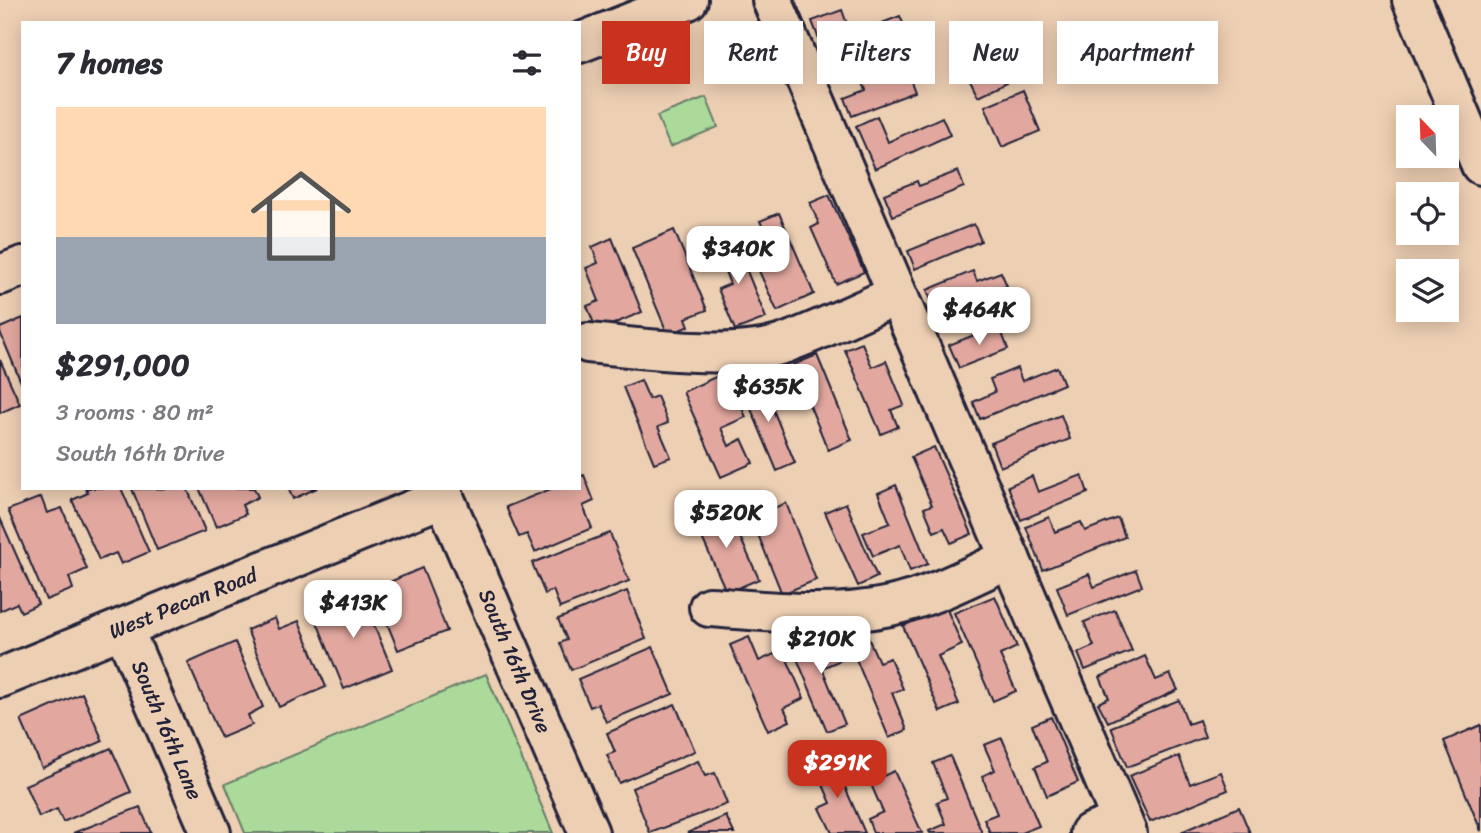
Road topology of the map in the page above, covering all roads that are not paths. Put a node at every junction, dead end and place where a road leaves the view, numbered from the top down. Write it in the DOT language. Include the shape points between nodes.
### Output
graph roads {
  1 [pos="688,0"];
  2 [pos="772,0"];
  3 [pos="1412,0"];
  4 [pos="581,42"];
  5 [pos="1481,164"];
  6 [pos="21,267"];
  7 [pos="0,275"];
  8 [pos="897,295"];
  9 [pos="588,343"];
  10 [pos="442,493"];
  11 [pos="1010,558"];
  12 [pos="709,607"];
  13 [pos="123,628"];
  14 [pos="0,678"];
  15 [pos="1113,829"];
  16 [pos="211,833"];
  17 [pos="589,833"];
  1 -- 4 [label="street"];
  2 -- 8 [label="street"];
  3 -- 5 [label="street"];
  6 -- 7 [label="street"];
  8 -- 9 [label="street" via="780,345 674,351"];
  8 -- 11 [label="street"];
  10 -- 13 [label="street, West Pecan Road"];
  10 -- 17 [label="street, South 16th Drive"];
  11 -- 12 [label="street" via="936,592 891,606 828,614"];
  11 -- 15 [label="street"];
  13 -- 14 [label="street, West Pecan Road"];
  13 -- 16 [label="street, South 16th Lane"];
}
